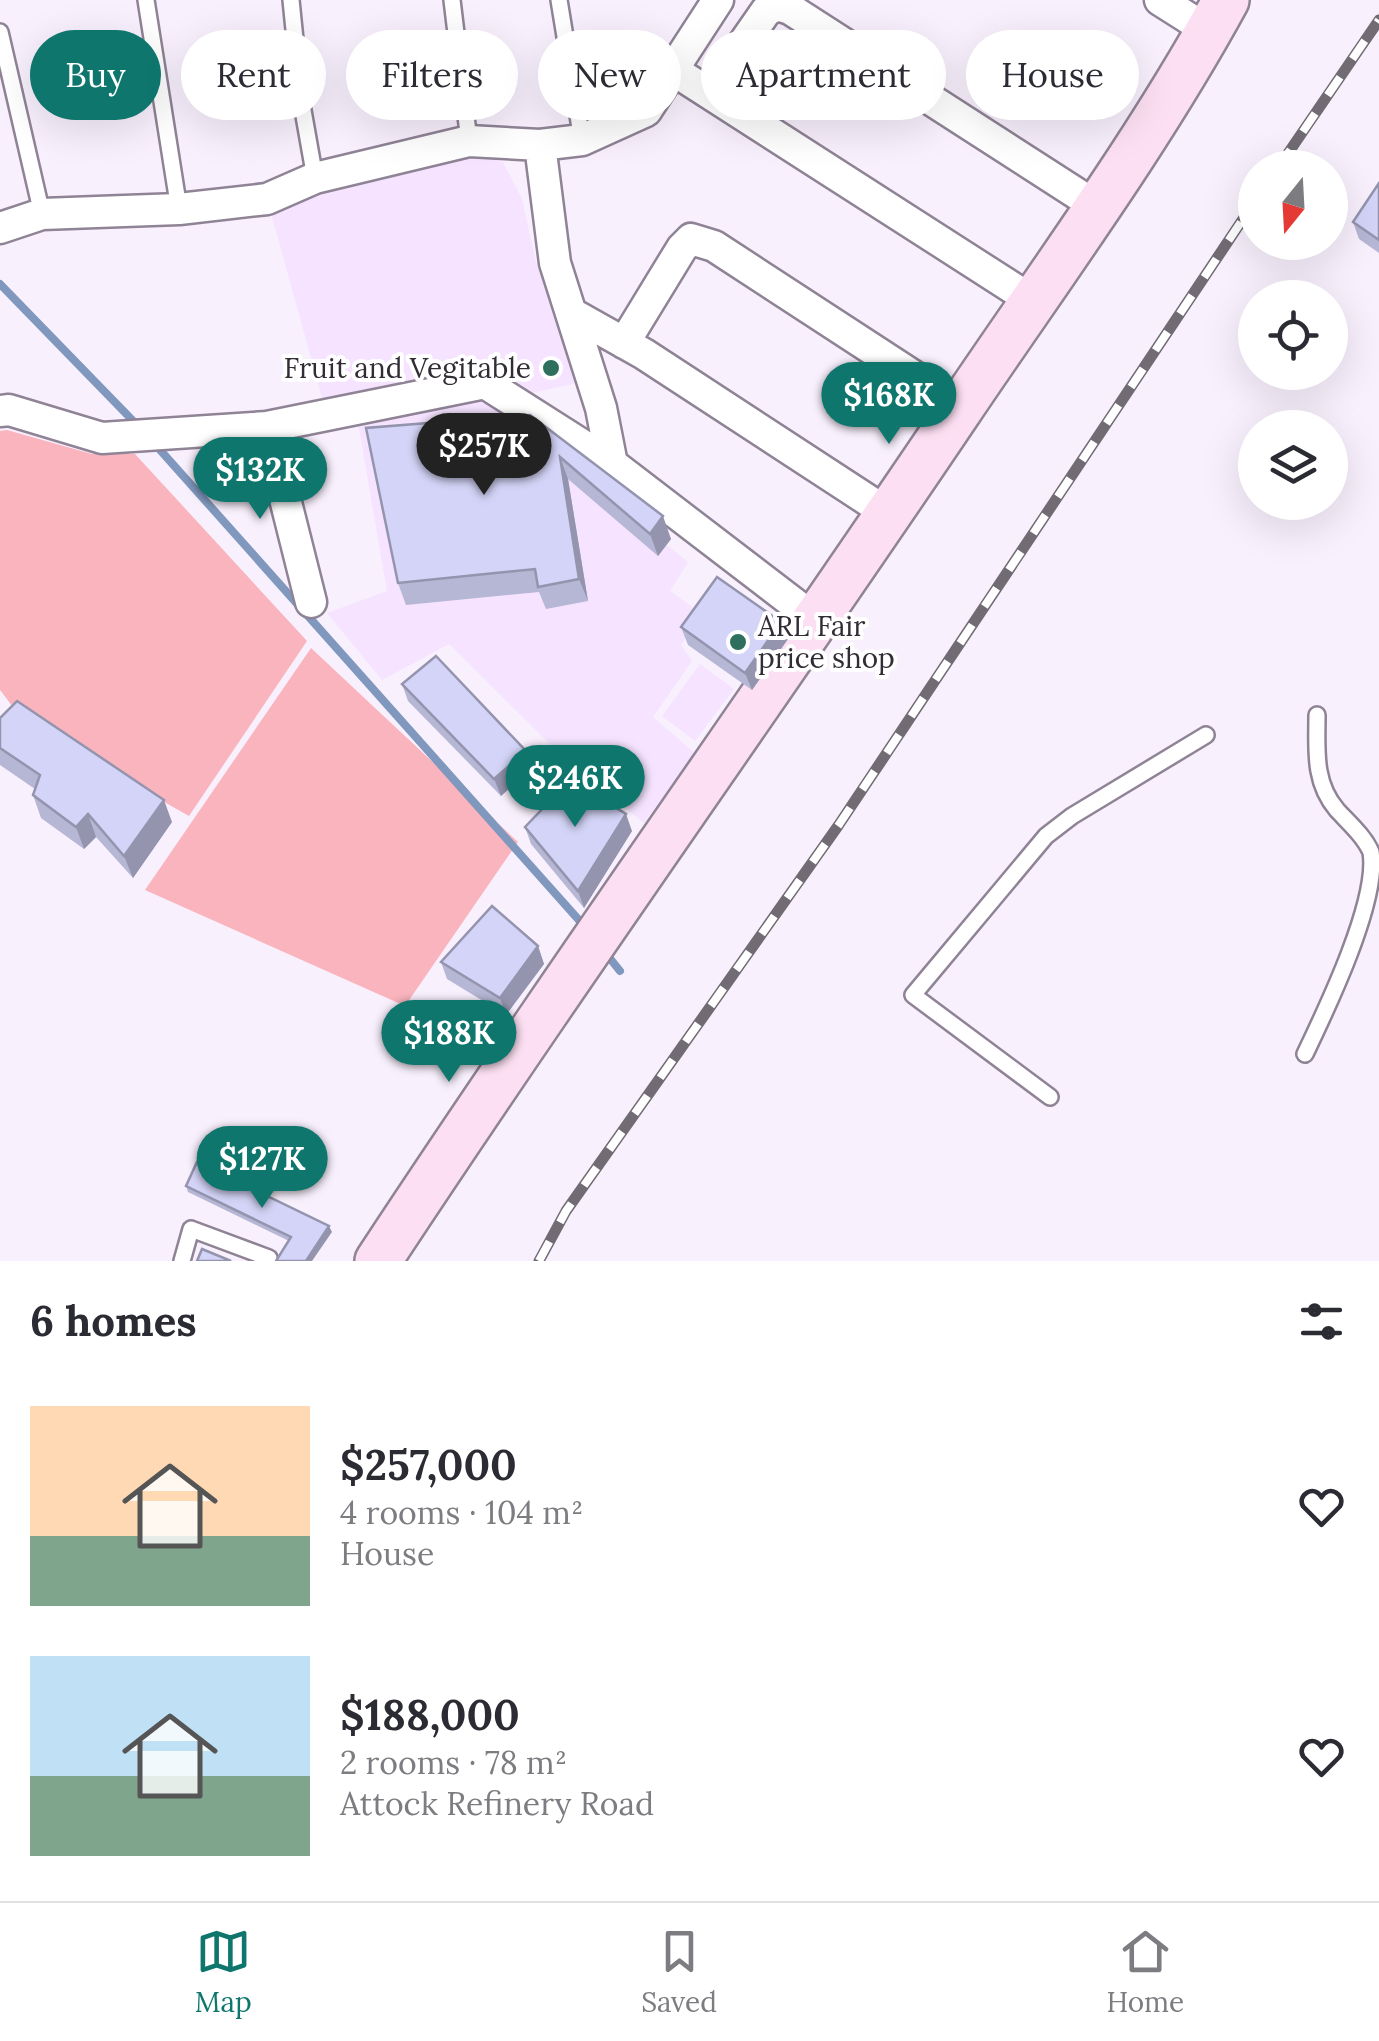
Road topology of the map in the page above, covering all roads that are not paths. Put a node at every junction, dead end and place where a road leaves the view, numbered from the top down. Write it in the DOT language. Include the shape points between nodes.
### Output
graph roads {
  1 [pos="146,0"];
  2 [pos="291,0"];
  3 [pos="452,0"];
  4 [pos="560,0"];
  5 [pos="718,0"];
  6 [pos="1160,0"];
  7 [pos="1218,15"];
  8 [pos="752,30"];
  9 [pos="823,30"];
  10 [pos="0,32"];
  11 [pos="681,58"];
  12 [pos="946,109"];
  13 [pos="626,120"];
  14 [pos="752,120"];
  15 [pos="582,140"];
  16 [pos="469,141"];
  17 [pos="540,145"];
  18 [pos="314,178"];
  19 [pos="1096,206"];
  20 [pos="180,209"];
  21 [pos="42,214"];
  22 [pos="0,228"];
  23 [pos="1033,301"];
  24 [pos="571,313"];
  25 [pos="624,343"];
  26 [pos="961,407"];
  27 [pos="0,411"];
  28 [pos="267,426"];
  29 [pos="612,464"];
  30 [pos="889,514"];
  31 [pos="311,602"];
  32 [pos="817,621"];
  33 [pos="1317,715"];
  34 [pos="1206,735"];
  35 [pos="1305,1054"];
  36 [pos="1050,1098"];
  37 [pos="182,1261"];
  38 [pos="267,1261"];
  39 [pos="378,1261"];
  1 -- 20 [label="lane"];
  2 -- 18 [label="lane"];
  3 -- 16 [label="lane"];
  4 -- 15 [label="lane"];
  5 -- 11 [label="street"];
  6 -- 7 [label="street"];
  7 -- 19 [label="street"];
  8 -- 9 [label="street" via="776,5"];
  10 -- 21 [label="lane"];
  12 -- 19 [label="street"];
  13 -- 15 [label="street"];
  14 -- 23 [label="street"];
  15 -- 17 [label="street"];
  16 -- 17 [label="street"];
  16 -- 18 [label="street"];
  17 -- 24 [label="street" via="555,262"];
  18 -- 20 [label="street" via="267,199"];
  19 -- 23 [label="street"];
  20 -- 21 [label="street"];
  21 -- 22 [label="street"];
  23 -- 26 [label="street"];
  24 -- 25 [label="street"];
  24 -- 29 [label="street"];
  25 -- 26 [label="street" via="692,239 714,246"];
  25 -- 30 [label="street"];
  26 -- 30 [label="street"];
  27 -- 28 [label="street" via="102,438"];
  28 -- 29 [label="street" via="486,383"];
  28 -- 31 [label="street"];
  29 -- 32 [label="street"];
  30 -- 32 [label="street"];
  32 -- 39 [label="street"];
  33 -- 35 [label="lane" via="1317,774 1372,854 1375,886 1369,920"];
  34 -- 36 [label="lane" via="1046,836 913,995"];
  37 -- 38 [label="lane" via="191,1228"];
}
